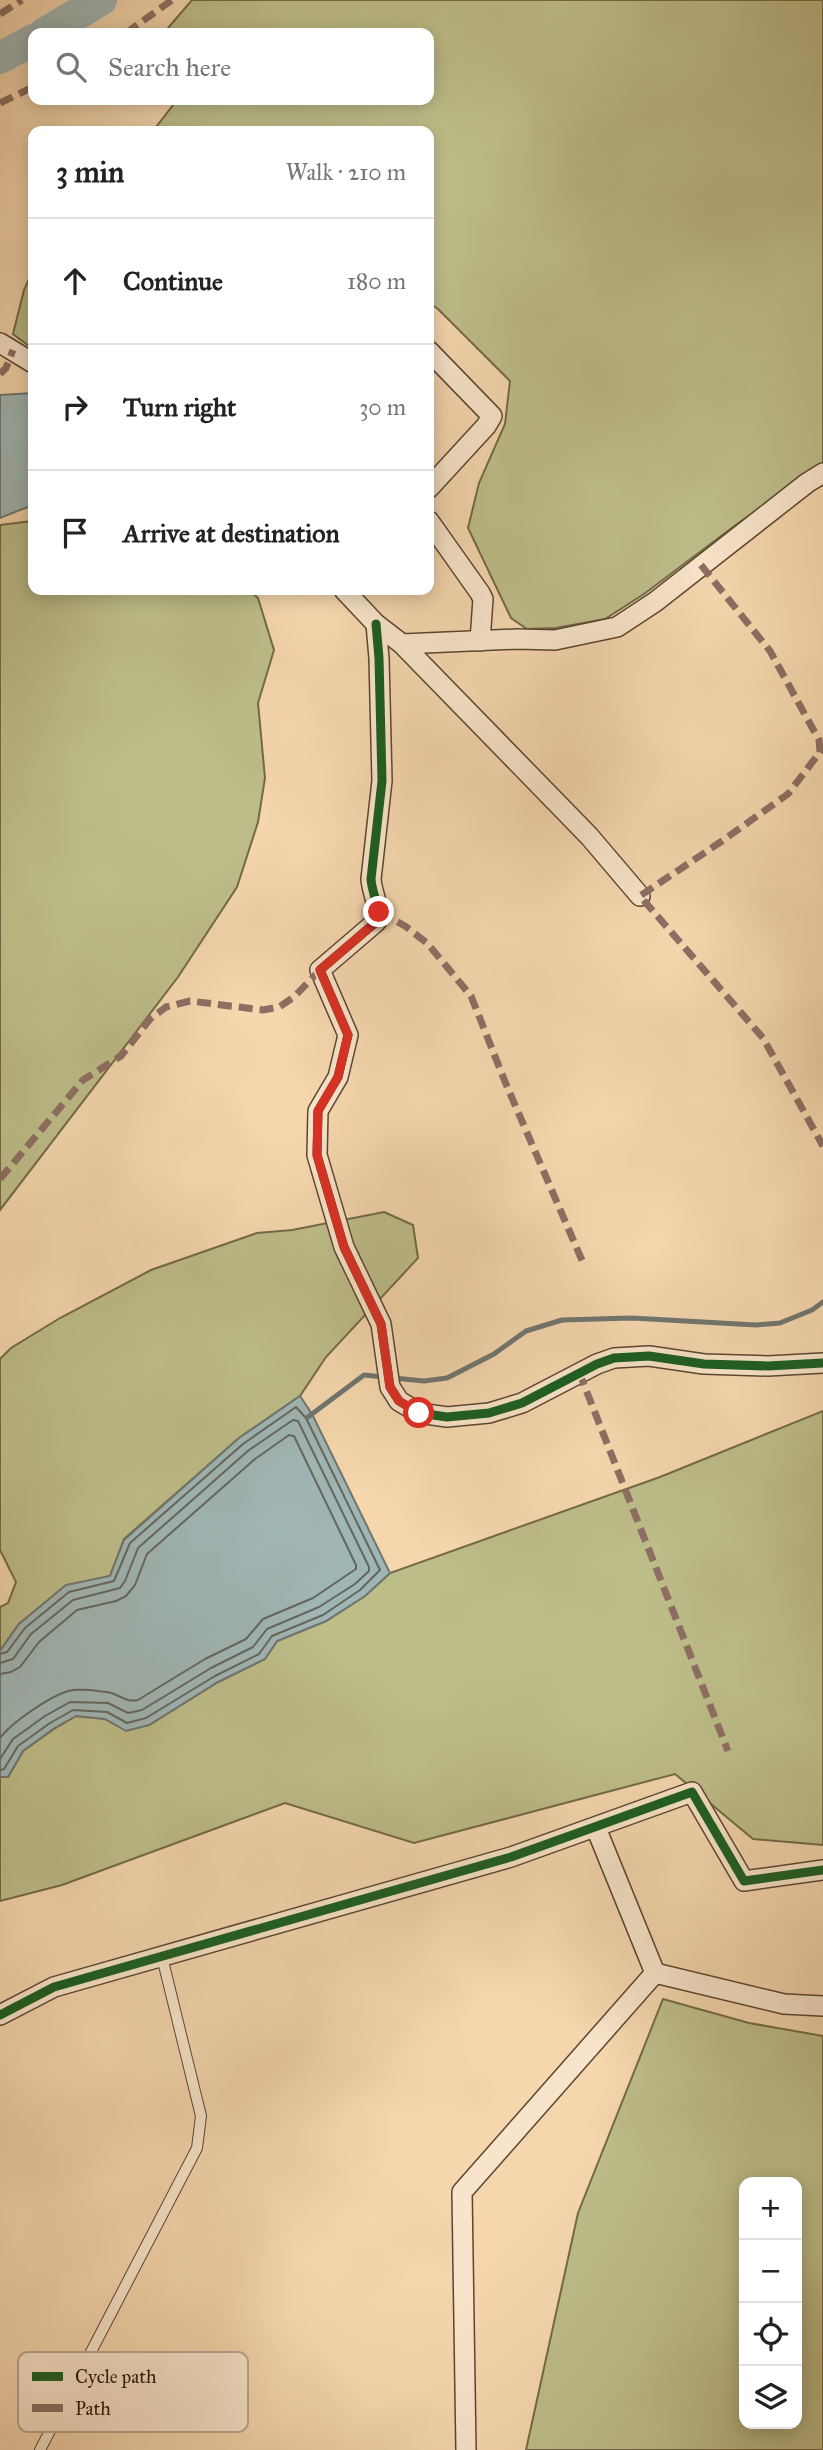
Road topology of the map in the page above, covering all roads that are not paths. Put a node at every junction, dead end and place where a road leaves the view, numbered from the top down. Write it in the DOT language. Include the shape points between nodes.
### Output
graph roads {
  1 [pos="0,343"];
  2 [pos="28,360"];
  3 [pos="434,361"];
  4 [pos="823,473"];
  5 [pos="434,483"];
  6 [pos="434,528"];
  7 [pos="349,595"];
  8 [pos="376,624"];
  9 [pos="480,641"];
  10 [pos="402,644"];
  11 [pos="640,896"];
  12 [pos="823,1363"];
  13 [pos="596,1828"];
  14 [pos="823,1870"];
  15 [pos="162,1957"];
  16 [pos="654,1973"];
  17 [pos="823,2006"];
  18 [pos="0,2015"];
  19 [pos="91,2352"];
  20 [pos="49,2432"];
  21 [pos="40,2450"];
  22 [pos="466,2450"];
  1 -- 2 [label="street"];
  3 -- 5 [label="street" via="492,416"];
  4 -- 9 [label="street" via="617,627 555,640"];
  6 -- 9 [label="street" via="483,598"];
  7 -- 8 [label="street"];
  8 -- 10 [label="street"];
  8 -- 12 [label="street" via="382,781 371,879 379,912 376,922 320,970 348,1035 338,1077 318,1111 317,1155 344,1247 381,1324 390,1387 399,1401 419,1413 447,1417 489,1413 522,1403 614,1358 649,1356 743,1365"];
  9 -- 10 [label="street"];
  10 -- 11 [label="street" via="589,836"];
  13 -- 14 [label="street" via="692,1792 744,1881"];
  13 -- 15 [label="street" via="512,1857"];
  13 -- 16 [label="street"];
  15 -- 18 [label="street" via="54,1987"];
  15 -- 19 [label="lane" via="201,2116 197,2148"];
  16 -- 17 [label="street" via="784,2004"];
  16 -- 22 [label="street" via="462,2192"];
  20 -- 21 [label="lane"];
}
